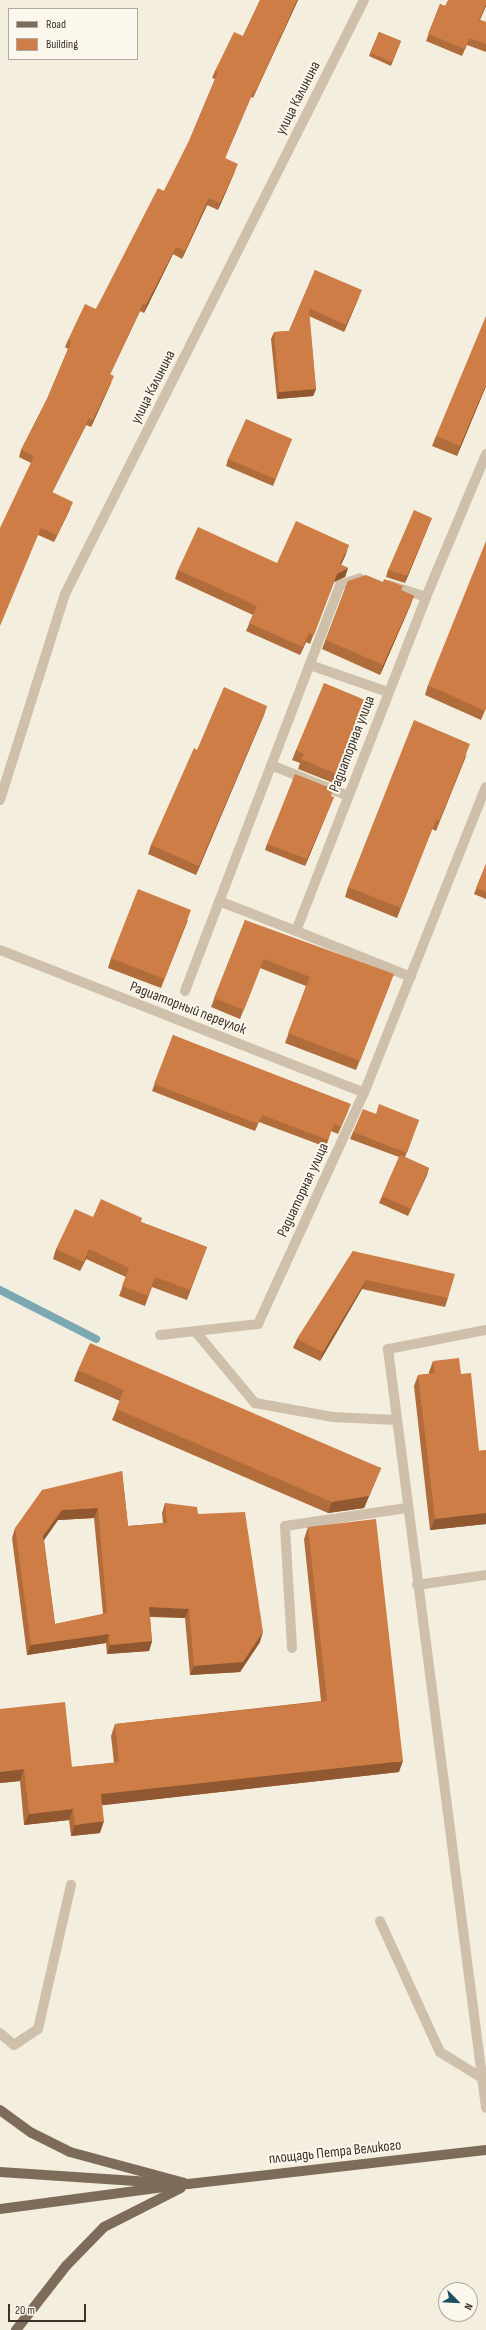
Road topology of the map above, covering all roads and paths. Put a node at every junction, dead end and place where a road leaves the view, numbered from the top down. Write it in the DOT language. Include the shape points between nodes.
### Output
graph roads {
  1 [pos="364,0"];
  2 [pos="486,454"];
  3 [pos="426,597"];
  4 [pos="310,665"];
  5 [pos="388,692"];
  6 [pos="271,765"];
  7 [pos="486,787"];
  8 [pos="348,796"];
  9 [pos="0,800"];
  10 [pos="219,901"];
  11 [pos="296,931"];
  12 [pos="0,950"];
  13 [pos="411,977"];
  14 [pos="185,991"];
  15 [pos="364,1093"];
  16 [pos="486,1330"];
  17 [pos="195,1331"];
  18 [pos="160,1335"];
  19 [pos="396,1420"];
  20 [pos="407,1508"];
  21 [pos="486,1575"];
  22 [pos="417,1585"];
  23 [pos="292,1648"];
  24 [pos="71,1885"];
  25 [pos="380,1921"];
  26 [pos="0,2033"];
  27 [pos="484,2077"];
  28 [pos="486,2108"];
  29 [pos="0,2110"];
  30 [pos="486,2150"];
  31 [pos="0,2172"];
  32 [pos="188,2184"];
  33 [pos="0,2209"];
  34 [pos="16,2330"];
  1 -- 9 [label="street, улица Калинина" via="65,594"];
  2 -- 3 [label="street, Радиаторная улица"];
  3 -- 4 [label="street" via="365,577 340,584"];
  3 -- 5 [label="street, Радиаторная улица"];
  4 -- 5 [label="street"];
  4 -- 6 [label="street"];
  5 -- 8 [label="street, Радиаторная улица"];
  6 -- 8 [label="street"];
  6 -- 10 [label="street"];
  7 -- 13 [label="street, Радиаторная улица"];
  8 -- 11 [label="street, Радиаторная улица"];
  10 -- 11 [label="street"];
  10 -- 14 [label="street"];
  11 -- 13 [label="street"];
  12 -- 15 [label="street, Радиаторный переулок"];
  13 -- 15 [label="street, Радиаторная улица"];
  15 -- 17 [label="street, Радиаторная улица" via="258,1324"];
  16 -- 19 [label="street" via="388,1349"];
  17 -- 18 [label="street, Радиаторная улица"];
  17 -- 19 [label="street" via="255,1404 334,1417"];
  19 -- 20 [label="street"];
  20 -- 22 [label="street"];
  20 -- 23 [label="street" via="285,1526"];
  21 -- 22 [label="street"];
  22 -- 27 [label="street"];
  24 -- 26 [label="street" via="38,2029 14,2045"];
  25 -- 27 [label="street" via="440,2052"];
  27 -- 28 [label="street"];
  29 -- 32 [label="main road" via="32,2133 70,2152"];
  30 -- 32 [label="main road, площадь Петра Великого"];
  31 -- 32 [label="main road, площадь Петра Великого"];
  32 -- 33 [label="main road, площадь Петра Великого"];
  32 -- 34 [label="main road" via="104,2227 66,2266"];
}
